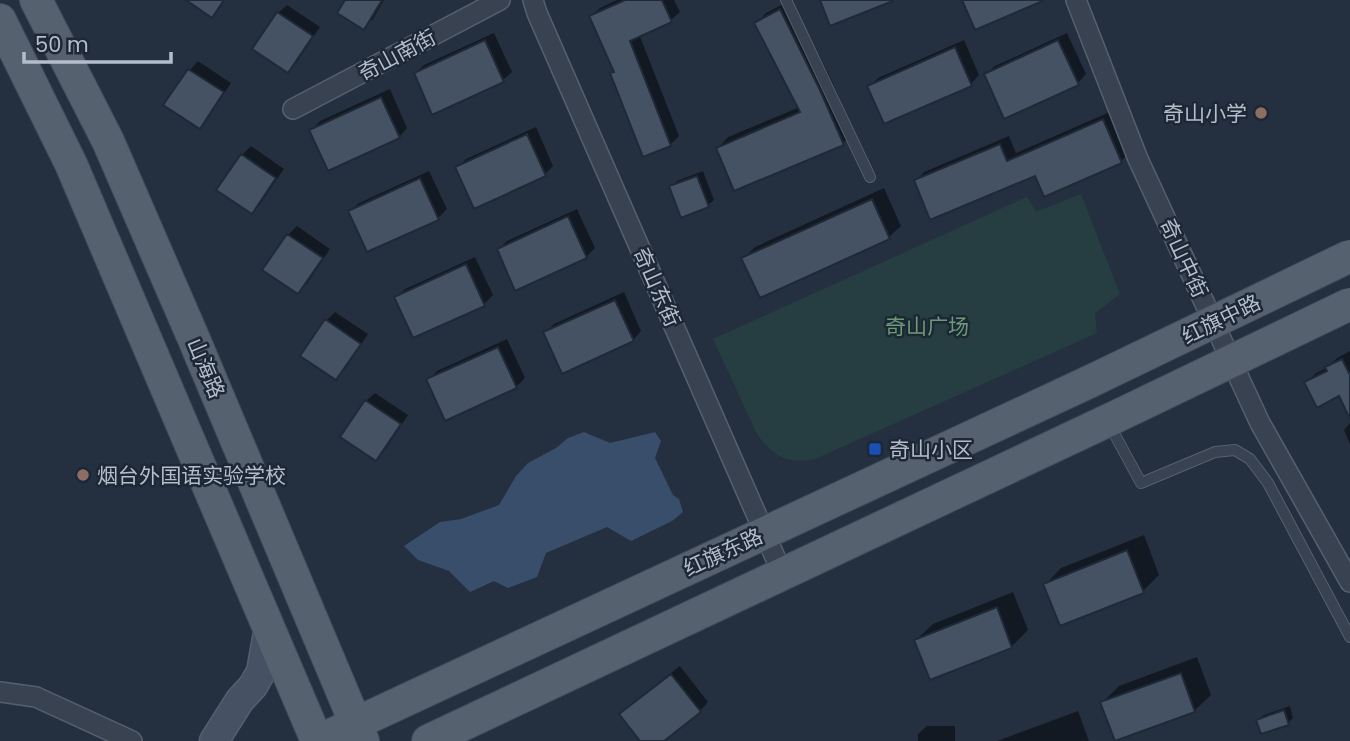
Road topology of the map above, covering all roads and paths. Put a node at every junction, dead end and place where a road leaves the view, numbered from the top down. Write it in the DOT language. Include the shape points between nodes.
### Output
graph roads {
  1 [pos="36,0"];
  2 [pos="500,0"];
  3 [pos="533,0"];
  4 [pos="786,0"];
  5 [pos="1076,0"];
  6 [pos="0,20"];
  7 [pos="293,109"];
  8 [pos="870,177"];
  9 [pos="1350,256"];
  10 [pos="1350,304"];
  11 [pos="1091,381"];
  12 [pos="1107,421"];
  13 [pos="764,532"];
  14 [pos="782,573"];
  15 [pos="1350,582"];
  16 [pos="270,627"];
  17 [pos="1350,637"];
  18 [pos="0,692"];
  19 [pos="359,733"];
  20 [pos="132,741"];
  21 [pos="214,741"];
  22 [pos="317,741"];
  23 [pos="428,741"];
  1 -- 19 [label="main road, 山海路" via="108,141"];
  2 -- 7 [label="street, 奇山南街"];
  3 -- 13 [label="street, 奇山东街"];
  4 -- 8 [label="lane"];
  5 -- 15 [label="street, 奇山中街" via="1138,159 1260,423"];
  6 -- 16 [label="main road" via="71,164"];
  9 -- 11 [label="main road, 红旗中路, bridge"];
  10 -- 12 [label="main road, 红旗中路, bridge"];
  11 -- 13 [label="main road, 红旗东路"];
  12 -- 14 [label="main road"];
  12 -- 17 [label="lane" via="1141,482 1215,452 1236,450 1250,459 1268,483"];
  13 -- 14 [label="street, 奇山东街"];
  13 -- 19 [label="main road, 红旗东路"];
  14 -- 23 [label="main road"];
  16 -- 21 [label="main road" via="261,672"];
  16 -- 22 [label="main road"];
  18 -- 20 [label="street" via="36,696"];
  19 -- 22 [label="main road"];
}
